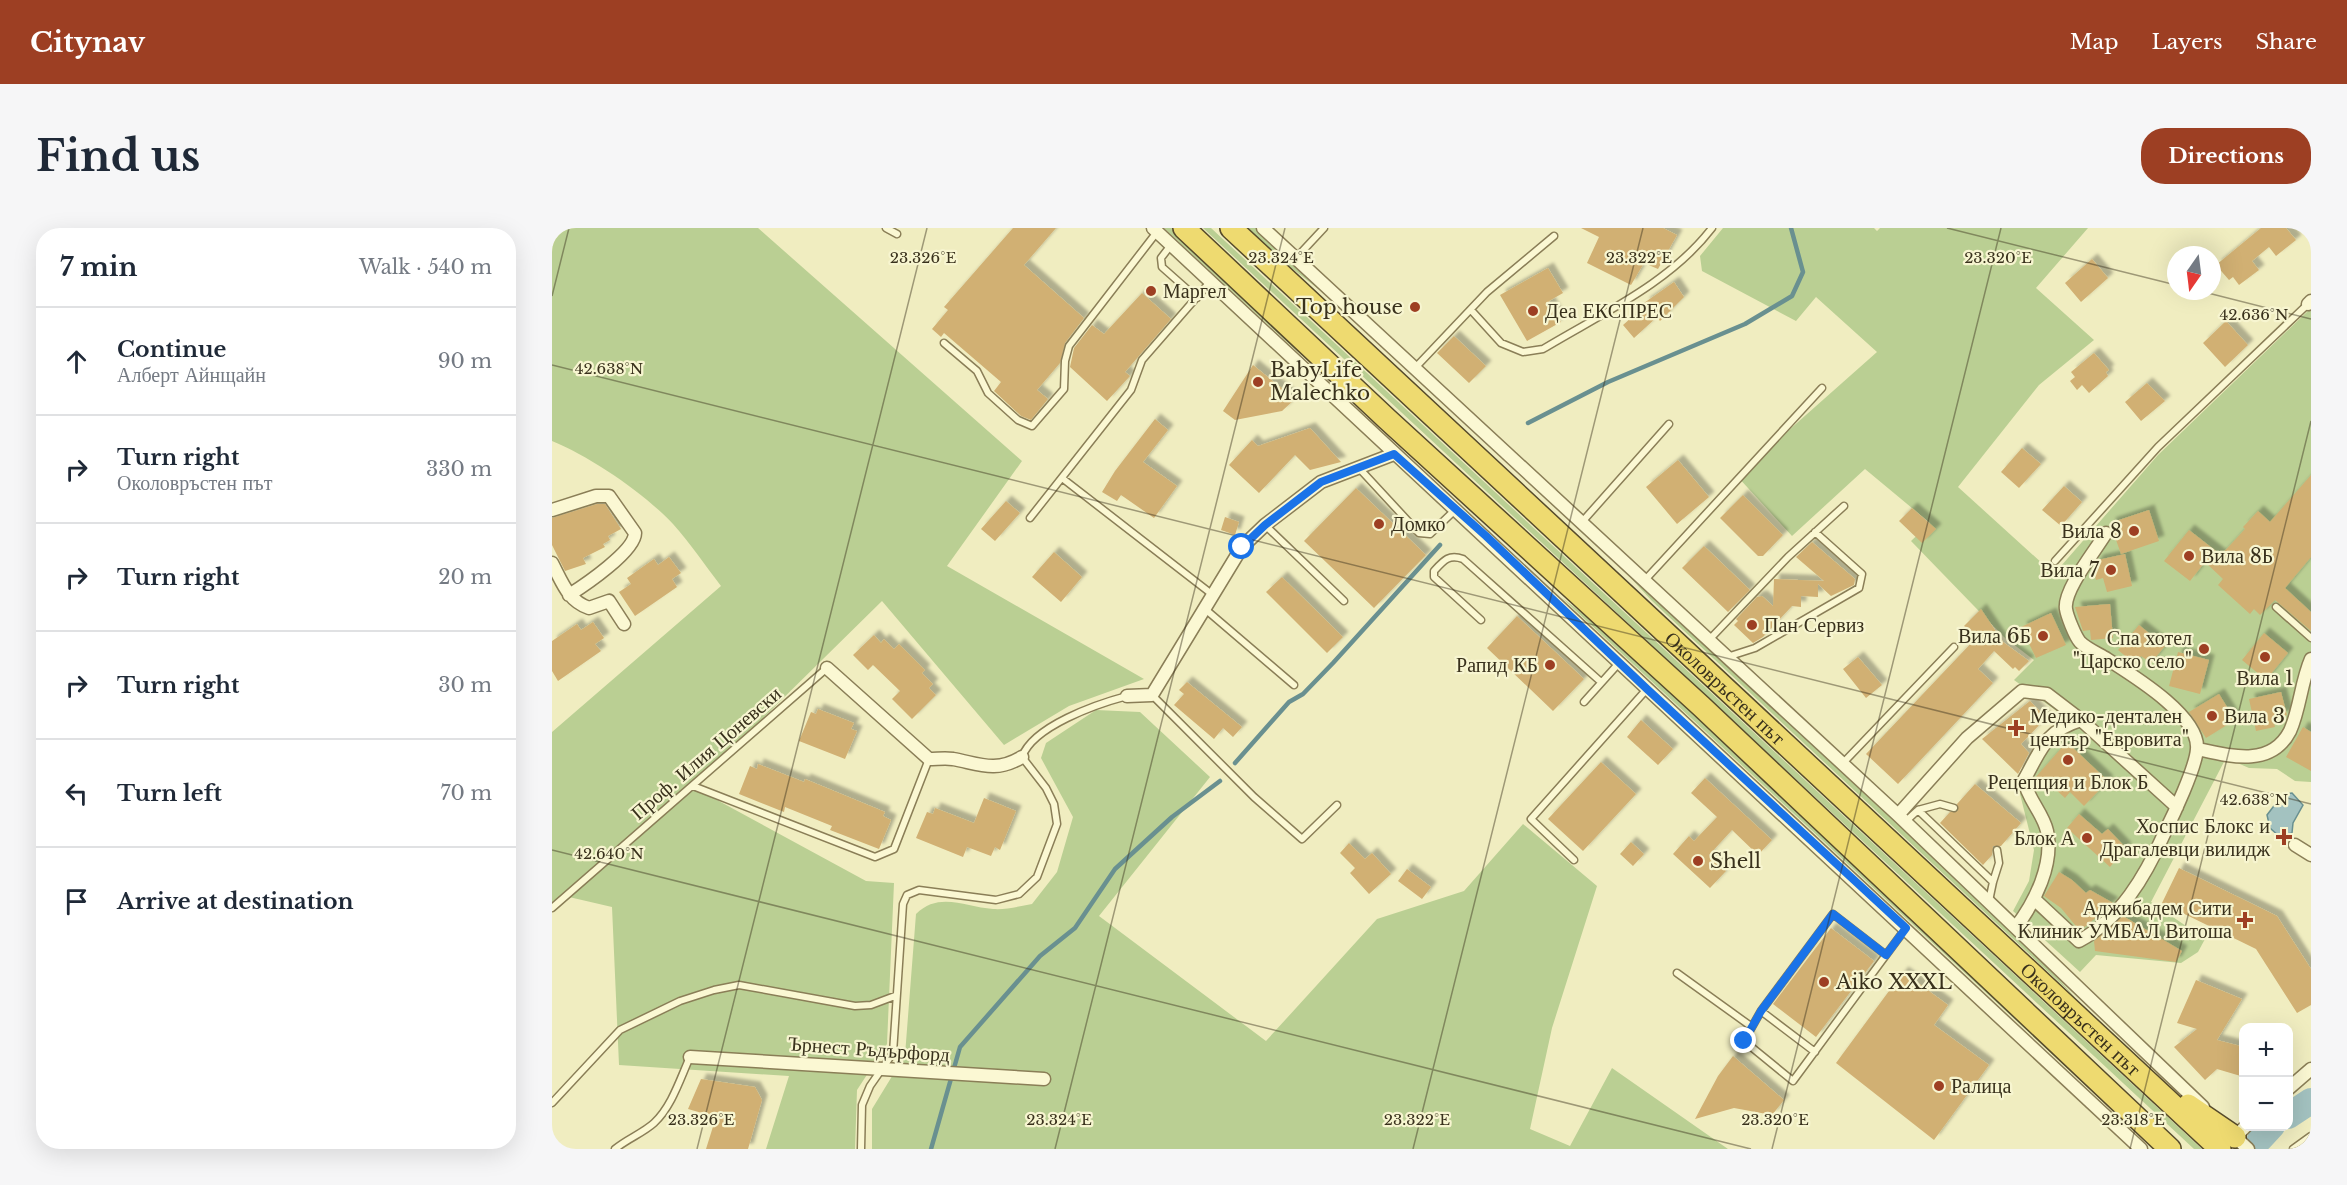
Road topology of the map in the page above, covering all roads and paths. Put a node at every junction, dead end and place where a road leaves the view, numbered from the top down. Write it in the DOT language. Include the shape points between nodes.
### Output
graph roads {
  1 [pos="886,228"];
  2 [pos="1184,228"];
  3 [pos="1231,228"];
  4 [pos="1263,228"];
  5 [pos="1324,228"];
  6 [pos="1712,228"];
  7 [pos="1155,230"];
  8 [pos="897,234"];
  9 [pos="1554,236"];
  10 [pos="1170,245"];
  11 [pos="1295,258"];
  12 [pos="1210,282"];
  13 [pos="1197,298"];
  14 [pos="2310,303"];
  15 [pos="1471,310"];
  16 [pos="944,343"];
  17 [pos="1415,368"];
  18 [pos="1822,388"];
  19 [pos="1669,424"];
  20 [pos="1394,454"];
  21 [pos="1357,466"];
  22 [pos="1062,478"];
  23 [pos="1844,506"];
  24 [pos="1455,509"];
  25 [pos="552,510"];
  26 [pos="1030,518"];
  27 [pos="1581,522"];
  28 [pos="1265,525"];
  29 [pos="1815,532"];
  30 [pos="2106,533"];
  31 [pos="2055,561"];
  32 [pos="552,563"];
  33 [pos="1645,580"];
  34 [pos="569,595"];
  35 [pos="1214,595"];
  36 [pos="1344,601"];
  37 [pos="2276,607"];
  38 [pos="1205,609"];
  39 [pos="1481,620"];
  40 [pos="624,624"];
  41 [pos="2311,638"];
  42 [pos="1709,640"];
  43 [pos="1954,647"];
  44 [pos="1727,657"];
  45 [pos="2311,659"];
  46 [pos="1619,662"];
  47 [pos="826,668"];
  48 [pos="1601,682"];
  49 [pos="1294,685"];
  50 [pos="1647,689"];
  51 [pos="1152,695"];
  52 [pos="1127,696"];
  53 [pos="1584,702"];
  54 [pos="2081,720"];
  55 [pos="2198,748"];
  56 [pos="1022,757"];
  57 [pos="930,759"];
  58 [pos="1842,764"];
  59 [pos="693,786"];
  60 [pos="1337,805"];
  61 [pos="2176,807"];
  62 [pos="1954,808"];
  63 [pos="1918,810"];
  64 [pos="1902,819"];
  65 [pos="2295,845"];
  66 [pos="1997,850"];
  67 [pos="2311,855"];
  68 [pos="1574,860"];
  69 [pos="1993,882"];
  70 [pos="2034,899"];
  71 [pos="1989,902"];
  72 [pos="552,908"];
  73 [pos="2016,927"];
  74 [pos="1906,928"];
  75 [pos="1886,955"];
  76 [pos="1677,973"];
  77 [pos="895,996"];
  78 [pos="1761,1011"];
  79 [pos="1752,1027"];
  80 [pos="1815,1052"];
  81 [pos="690,1057"];
  82 [pos="2311,1069"];
  83 [pos="880,1070"];
  84 [pos="1044,1079"];
  85 [pos="2293,1085"];
  86 [pos="552,1103"];
  87 [pos="2311,1136"];
  88 [pos="2237,1140"];
  89 [pos="615,1149"];
  90 [pos="861,1149"];
  91 [pos="2141,1149"];
  92 [pos="2170,1149"];
  93 [pos="2294,1149"];
  1 -- 8 [label="lane"];
  2 -- 92 [label="highway, Околовръстен път" via="1701,706"];
  3 -- 88 [label="highway, Околовръстен път" via="2130,1066"];
  4 -- 11 [label="street, Околовръстен път"];
  5 -- 11 [label="lane"];
  6 -- 15 [label="lane" via="1695,250 1666,274 1543,349 1523,352 1501,343"];
  7 -- 10 [label="street"];
  7 -- 16 [label="lane" via="1069,346 1064,388 1032,426 1018,420 988,393 977,371"];
  9 -- 15 [label="lane"];
  10 -- 12 [label="street"];
  10 -- 13 [label="lane" via="1161,258 1162,267"];
  11 -- 17 [label="street, Околовръстен път"];
  12 -- 13 [label="lane"];
  12 -- 20 [label="street"];
  13 -- 22 [label="lane" via="1142,360 1131,390"];
  14 -- 31 [label="lane" via="2158,447"];
  15 -- 17 [label="lane"];
  17 -- 27 [label="street, Околовръстен път"];
  18 -- 33 [label="lane"];
  19 -- 27 [label="lane"];
  20 -- 21 [label="street"];
  20 -- 24 [label="street"];
  21 -- 24 [label="lane" via="1419,533 1430,534"];
  21 -- 28 [label="street" via="1321,482"];
  22 -- 26 [label="lane"];
  22 -- 35 [label="lane"];
  23 -- 29 [label="lane"];
  24 -- 46 [label="street"];
  25 -- 34 [label="street" via="596,496 609,496 635,533 633,543 590,582"];
  27 -- 33 [label="street, Околовръстен път"];
  28 -- 35 [label="street" via="1242,547"];
  28 -- 36 [label="lane"];
  29 -- 42 [label="lane"];
  29 -- 44 [label="lane" via="1862,574 1859,588 1755,648"];
  30 -- 55 [label="street" via="2070,589 2066,608 2079,641 2181,713"];
  32 -- 34 [label="street"];
  33 -- 42 [label="street, Околовръстен път"];
  34 -- 40 [label="street" via="577,604 589,608 609,601"];
  35 -- 38 [label="street"];
  37 -- 41 [label="lane"];
  38 -- 49 [label="lane"];
  38 -- 51 [label="street"];
  39 -- 48 [label="lane" via="1434,577 1434,571 1446,559 1463,559"];
  42 -- 44 [label="street, Околовръстен път"];
  43 -- 58 [label="lane"];
  44 -- 58 [label="street, Околовръстен път"];
  45 -- 55 [label="street" via="2289,732 2270,751 2233,758"];
  46 -- 48 [label="lane"];
  46 -- 50 [label="street"];
  47 -- 57 [label="street"];
  47 -- 59 [label="lane, Проф. Илия Цоневски"];
  48 -- 53 [label="lane"];
  50 -- 68 [label="lane" via="1531,819"];
  50 -- 74 [label="street"];
  51 -- 52 [label="street"];
  51 -- 60 [label="lane" via="1302,839"];
  52 -- 56 [label="lane" via="1096,704 1054,725 1029,745"];
  54 -- 61 [label="street"];
  54 -- 64 [label="street" via="2047,694 2022,691 1967,738"];
  54 -- 70 [label="street" via="2062,726 2049,737 2024,780 2047,831 2048,853"];
  55 -- 61 [label="street"];
  56 -- 57 [label="street" via="996,767"];
  56 -- 77 [label="lane" via="1050,796 1057,825 1037,877 1020,894 996,900 919,890 908,895 903,904"];
  57 -- 59 [label="lane" via="894,849 875,857"];
  58 -- 64 [label="street, Околовръстен път"];
  59 -- 72 [label="lane, Проф. Илия Цоневски"];
  61 -- 70 [label="street" via="2122,909 2100,930 2079,941"];
  62 -- 63 [label="lane" via="1940,804"];
  63 -- 64 [label="lane"];
  63 -- 69 [label="lane"];
  64 -- 71 [label="street, Околовръстен път"];
  65 -- 67 [label="street"];
  66 -- 69 [label="lane" via="1999,863"];
  69 -- 71 [label="lane"];
  70 -- 73 [label="street"];
  71 -- 73 [label="street, Околовръстен път"];
  73 -- 88 [label="street, Околовръстен път"];
  74 -- 75 [label="lane"];
  74 -- 91 [label="street"];
  75 -- 78 [label="lane" via="1833,914"];
  75 -- 80 [label="lane"];
  76 -- 79 [label="lane"];
  77 -- 83 [label="lane" via="892,1053"];
  77 -- 86 [label="lane" via="855,1006 739,985 714,990 680,1001 620,1030"];
  78 -- 79 [label="lane"];
  78 -- 80 [label="lane"];
  79 -- 80 [label="lane" via="1744,1041 1793,1081"];
  81 -- 83 [label="street, Ърнест Ръдърфорд"];
  81 -- 89 [label="lane" via="665,1110 652,1125"];
  82 -- 85 [label="street"];
  83 -- 84 [label="street, Ърнест Ръдърфорд"];
  83 -- 90 [label="lane" via="862,1105"];
  87 -- 93 [label="lane"];
}
